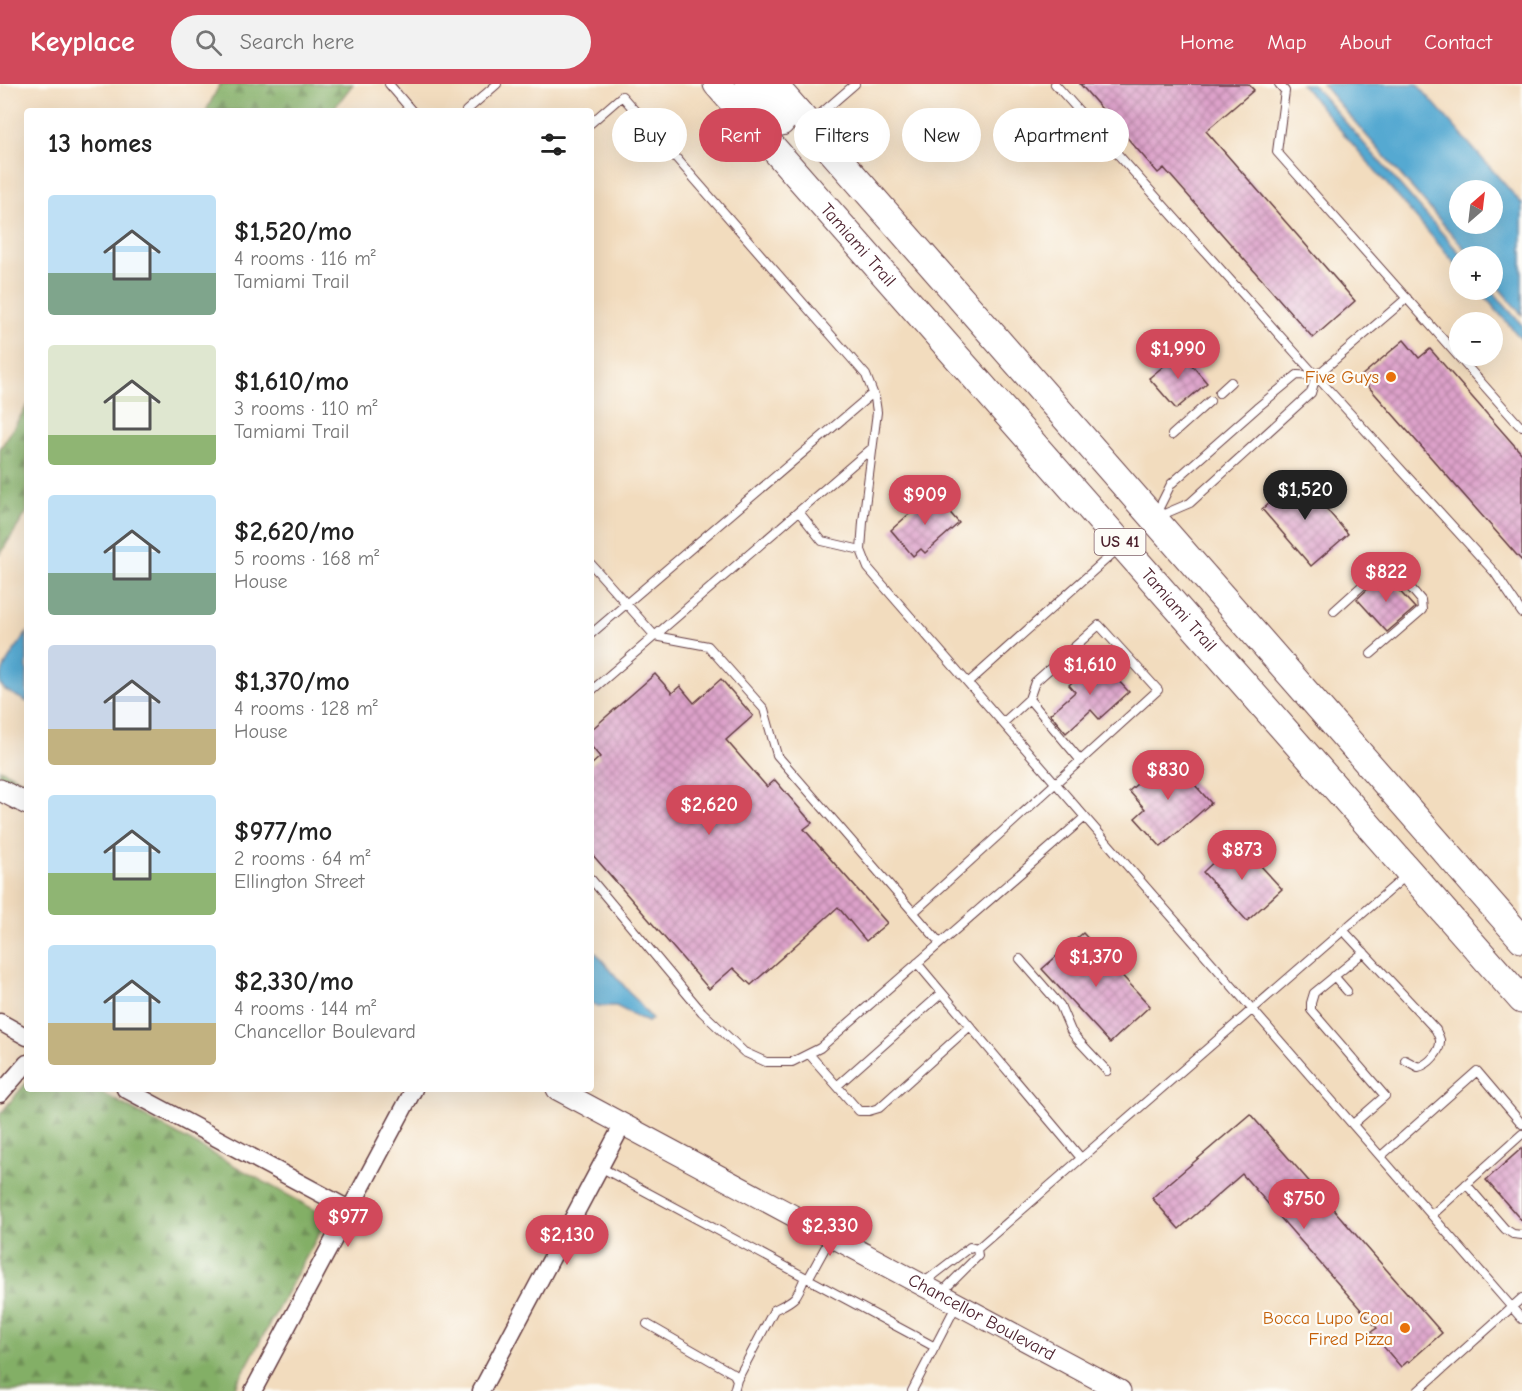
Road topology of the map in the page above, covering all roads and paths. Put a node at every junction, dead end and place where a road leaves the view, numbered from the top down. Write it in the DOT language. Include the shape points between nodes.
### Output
graph roads {
  1 [pos="389,84"];
  2 [pos="497,84"];
  3 [pos="717,84"];
  4 [pos="748,84"];
  5 [pos="773,84"];
  6 [pos="855,84"];
  7 [pos="1055,84"];
  8 [pos="1279,84"];
  9 [pos="409,108"];
  10 [pos="469,108"];
  11 [pos="794,108"];
  12 [pos="827,108"];
  13 [pos="594,120"];
  14 [pos="841,162"];
  15 [pos="929,262"];
  16 [pos="1407,298"];
  17 [pos="1316,376"];
  18 [pos="1230,382"];
  19 [pos="873,393"];
  20 [pos="1219,393"];
  21 [pos="1209,401"];
  22 [pos="1522,426"];
  23 [pos="1172,435"];
  24 [pos="872,448"];
  25 [pos="799,512"];
  26 [pos="1154,519"];
  27 [pos="1122,545"];
  28 [pos="861,550"];
  29 [pos="594,567"];
  30 [pos="627,604"];
  31 [pos="1334,611"];
  32 [pos="1522,614"];
  33 [pos="594,632"];
  34 [pos="655,636"];
  35 [pos="1371,654"];
  36 [pos="968,682"];
  37 [pos="594,688"];
  38 [pos="1029,699"];
  39 [pos="1003,723"];
  40 [pos="1080,761"];
  41 [pos="1056,783"];
  42 [pos="1,792"];
  43 [pos="24,803"];
  44 [pos="1085,817"];
  45 [pos="1361,818"];
  46 [pos="1409,873"];
  47 [pos="594,883"];
  48 [pos="914,912"];
  49 [pos="1343,930"];
  50 [pos="1522,939"];
  51 [pos="940,943"];
  52 [pos="1364,952"];
  53 [pos="1020,959"];
  54 [pos="917,963"];
  55 [pos="1334,976"];
  56 [pos="1522,985"];
  57 [pos="1347,992"];
  58 [pos="942,993"];
  59 [pos="1522,1000"];
  60 [pos="1252,1009"];
  61 [pos="0,1022"];
  62 [pos="970,1026"];
  63 [pos="24,1035"];
  64 [pos="808,1054"];
  65 [pos="1405,1060"];
  66 [pos="24,1066"];
  67 [pos="1107,1071"];
  68 [pos="837,1086"];
  69 [pos="131,1092"];
  70 [pos="412,1092"];
  71 [pos="563,1092"];
  72 [pos="0,1094"];
  73 [pos="623,1124"];
  74 [pos="1353,1124"];
  75 [pos="1522,1124"];
  76 [pos="1522,1134"];
  77 [pos="1381,1156"];
  78 [pos="1081,1158"];
  79 [pos="600,1167"];
  80 [pos="1466,1184"];
  81 [pos="349,1209"];
  82 [pos="1432,1215"];
  83 [pos="1522,1235"];
  84 [pos="831,1236"];
  85 [pos="977,1249"];
  86 [pos="806,1278"];
  87 [pos="939,1294"];
  88 [pos="1522,1298"];
  89 [pos="1512,1307"];
  90 [pos="1522,1318"];
  91 [pos="647,1324"];
  92 [pos="935,1347"];
  93 [pos="737,1380"];
  94 [pos="252,1391"];
  95 [pos="481,1391"];
  96 [pos="734,1391"];
  97 [pos="912,1391"];
  98 [pos="1120,1391"];
  99 [pos="1418,1391"];
  1 -- 9 [label="lane"];
  2 -- 10 [label="lane"];
  3 -- 27 [label="main road, Tamiami Trail / US 41"];
  4 -- 15 [label="main road" via="857,207"];
  5 -- 11 [label="main road, US 41"];
  6 -- 12 [label="lane"];
  7 -- 17 [label="lane"];
  8 -- 16 [label="lane" via="1285,91 1277,152"];
  13 -- 19 [label="lane" via="622,96 866,375"];
  14 -- 15 [label="main road, US 41"];
  15 -- 26 [label="main road, US 41"];
  16 -- 17 [label="lane"];
  16 -- 22 [label="lane"];
  17 -- 26 [label="lane" via="1311,393 1190,503"];
  17 -- 26 [label="lane" via="1297,375 1179,476"];
  17 -- 32 [label="lane" via="1495,573"];
  18 -- 20 [label="lane"];
  19 -- 24 [label="lane" via="877,412"];
  19 -- 30 [label="lane"];
  21 -- 23 [label="lane"];
  24 -- 25 [label="lane"];
  24 -- 28 [label="lane"];
  25 -- 28 [label="lane" via="822,541"];
  25 -- 34 [label="lane"];
  26 -- 27 [label="main road"];
  26 -- 50 [label="main road, US 41"];
  27 -- 36 [label="lane"];
  27 -- 45 [label="main road, Tamiami Trail / US 41"];
  28 -- 36 [label="lane" via="868,568"];
  29 -- 30 [label="lane"];
  30 -- 33 [label="lane"];
  30 -- 34 [label="lane"];
  31 -- 35 [label="lane" via="1385,565 1393,567 1421,600 1422,610"];
  34 -- 37 [label="lane"];
  34 -- 48 [label="lane" via="708,646 764,709 777,756"];
  36 -- 39 [label="lane"];
  38 -- 39 [label="lane"];
  38 -- 40 [label="lane"];
  38 -- 40 [label="lane" via="1035,682 1099,625 1158,690"];
  39 -- 41 [label="lane"];
  40 -- 41 [label="lane"];
  41 -- 44 [label="lane"];
  41 -- 48 [label="lane"];
  42 -- 43 [label="street"];
  44 -- 51 [label="lane"];
  44 -- 60 [label="lane"];
  45 -- 46 [label="main road, Tamiami Trail / US 41"];
  45 -- 56 [label="main road" via="1401,847"];
  46 -- 49 [label="lane"];
  46 -- 59 [label="main road, Tamiami Trail / US 41"];
  47 -- 64 [label="lane" via="702,1012 744,1052 766,1062 792,1062"];
  48 -- 51 [label="lane"];
  49 -- 52 [label="lane"];
  49 -- 60 [label="lane"];
  51 -- 54 [label="lane"];
  52 -- 55 [label="lane"];
  52 -- 65 [label="lane" via="1436,1030 1440,1041 1431,1060 1418,1067"];
  53 -- 67 [label="lane" via="1060,1005 1077,1039"];
  54 -- 58 [label="lane"];
  54 -- 64 [label="lane" via="820,1048"];
  55 -- 57 [label="lane"];
  55 -- 74 [label="lane" via="1314,993 1311,1010 1385,1096"];
  58 -- 62 [label="lane"];
  58 -- 68 [label="lane"];
  60 -- 74 [label="lane"];
  60 -- 78 [label="lane"];
  61 -- 63 [label="street"];
  62 -- 68 [label="lane" via="879,1108 859,1110"];
  62 -- 78 [label="lane"];
  64 -- 68 [label="lane"];
  66 -- 72 [label="street"];
  69 -- 81 [label="street"];
  70 -- 81 [label="street"];
  71 -- 73 [label="street, Chancellor Boulevard"];
  73 -- 79 [label="street"];
  73 -- 84 [label="street, Chancellor Boulevard"];
  74 -- 77 [label="lane"];
  75 -- 77 [label="lane" via="1477,1071"];
  76 -- 80 [label="lane"];
  77 -- 82 [label="lane"];
  78 -- 85 [label="lane"];
  79 -- 86 [label="lane"];
  79 -- 95 [label="street"];
  80 -- 82 [label="lane"];
  80 -- 83 [label="lane" via="1506,1229"];
  81 -- 94 [label="street"];
  82 -- 89 [label="lane"];
  84 -- 86 [label="lane"];
  84 -- 87 [label="street, Chancellor Boulevard"];
  85 -- 87 [label="lane" via="978,1256"];
  85 -- 87 [label="lane" via="970,1247"];
  86 -- 92 [label="lane"];
  86 -- 93 [label="lane" via="792,1301 774,1310"];
  87 -- 92 [label="lane"];
  87 -- 98 [label="street, Chancellor Boulevard"];
  88 -- 89 [label="lane"];
  89 -- 90 [label="lane"];
  89 -- 99 [label="lane"];
  91 -- 93 [label="lane" via="734,1374"];
  92 -- 97 [label="lane"];
  93 -- 96 [label="lane"];
}
